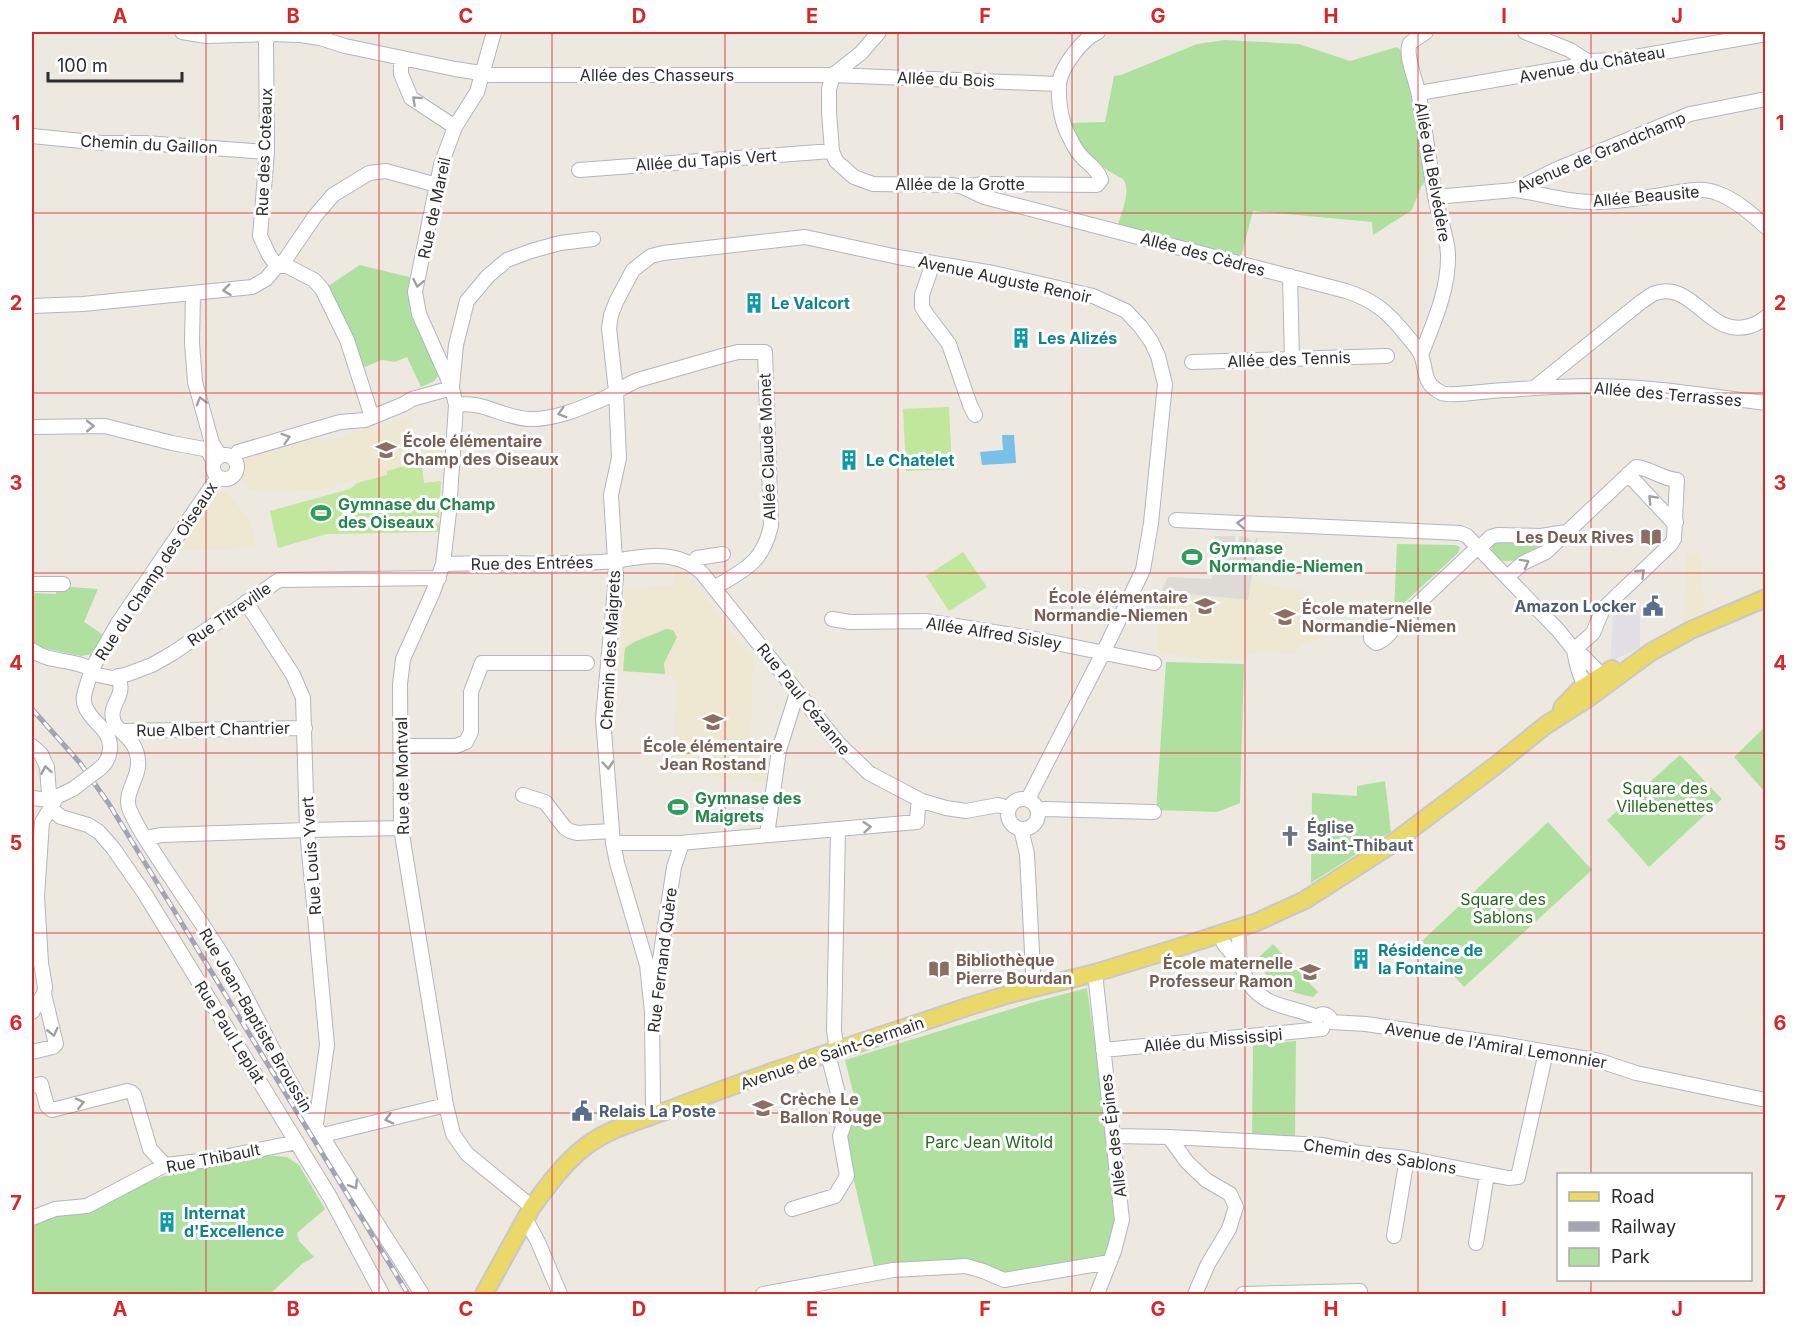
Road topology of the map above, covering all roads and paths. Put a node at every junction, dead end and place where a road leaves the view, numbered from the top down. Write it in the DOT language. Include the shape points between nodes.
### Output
graph roads {
  1 [pos="182,32"];
  2 [pos="494,32"];
  3 [pos="879,32"];
  4 [pos="1098,32"];
  5 [pos="1426,32"];
  6 [pos="1525,32"];
  7 [pos="269,34"];
  8 [pos="1766,34"];
  9 [pos="401,57"];
  10 [pos="1587,61"];
  11 [pos="481,74"];
  12 [pos="833,75"];
  13 [pos="1058,84"];
  14 [pos="1419,93"];
  15 [pos="1766,99"];
  16 [pos="455,127"];
  17 [pos="32,136"];
  18 [pos="832,151"];
  19 [pos="267,152"];
  20 [pos="579,170"];
  21 [pos="437,185"];
  22 [pos="963,187"];
  23 [pos="1515,190"];
  24 [pos="1435,197"];
  25 [pos="1766,228"];
  26 [pos="593,239"];
  27 [pos="933,263"];
  28 [pos="277,266"];
  29 [pos="1290,276"];
  30 [pos="193,294"];
  31 [pos="32,306"];
  32 [pos="1766,317"];
  33 [pos="1421,355"];
  34 [pos="1387,356"];
  35 [pos="1292,359"];
  36 [pos="1192,362"];
  37 [pos="452,388"];
  38 [pos="1534,388"];
  39 [pos="616,391"];
  40 [pos="1766,403"];
  41 [pos="456,405"];
  42 [pos="975,415"];
  43 [pos="372,417"];
  44 [pos="32,427"];
  45 [pos="222,459"];
  46 [pos="1628,474"];
  47 [pos="218,477"];
  48 [pos="1176,519"];
  49 [pos="1676,522"];
  50 [pos="1566,532"];
  51 [pos="1541,536"];
  52 [pos="1478,548"];
  53 [pos="1546,552"];
  54 [pos="723,554"];
  55 [pos="615,560"];
  56 [pos="693,564"];
  57 [pos="441,571"];
  58 [pos="1507,577"];
  59 [pos="32,584"];
  60 [pos="63,584"];
  61 [pos="714,588"];
  62 [pos="1766,598"];
  63 [pos="246,602"];
  64 [pos="832,619"];
  65 [pos="1393,627"];
  66 [pos="32,650"];
  67 [pos="1574,650"];
  68 [pos="1104,651"];
  69 [pos="587,663"];
  70 [pos="1154,663"];
  71 [pos="92,671"];
  72 [pos="118,676"];
  73 [pos="1595,683"];
  74 [pos="797,693"];
  75 [pos="305,728"];
  76 [pos="122,731"];
  77 [pos="32,746"];
  78 [pos="401,746"];
  79 [pos="523,795"];
  80 [pos="32,798"];
  81 [pos="1028,799"];
  82 [pos="922,801"];
  83 [pos="52,802"];
  84 [pos="1008,808"];
  85 [pos="1038,811"];
  86 [pos="1154,812"];
  87 [pos="401,828"];
  88 [pos="1021,829"];
  89 [pos="307,830"];
  90 [pos="838,830"];
  91 [pos="767,836"];
  92 [pos="613,837"];
  93 [pos="145,838"];
  94 [pos="680,843"];
  95 [pos="1237,929"];
  96 [pos="1221,934"];
  97 [pos="1240,963"];
  98 [pos="1095,973"];
  99 [pos="1037,987"];
  100 [pos="40,990"];
  101 [pos="32,1012"];
  102 [pos="652,1012"];
  103 [pos="1323,1023"];
  104 [pos="1104,1050"];
  105 [pos="32,1052"];
  106 [pos="833,1052"];
  107 [pos="1546,1052"];
  108 [pos="36,1085"];
  109 [pos="1766,1100"];
  110 [pos="446,1106"];
  111 [pos="656,1114"];
  112 [pos="319,1130"];
  113 [pos="1113,1136"];
  114 [pos="1169,1137"];
  115 [pos="297,1142"];
  116 [pos="1407,1158"];
  117 [pos="165,1164"];
  118 [pos="1487,1173"];
  119 [pos="792,1209"];
  120 [pos="528,1212"];
  121 [pos="32,1218"];
  122 [pos="1394,1236"];
  123 [pos="1476,1243"];
  124 [pos="1110,1262"];
  125 [pos="1004,1287"];
  126 [pos="1360,1291"];
  127 [pos="382,1294"];
  128 [pos="422,1294"];
  129 [pos="484,1294"];
  130 [pos="560,1294"];
  131 [pos="763,1294"];
  132 [pos="1097,1294"];
  133 [pos="1195,1294"];
  134 [pos="1243,1294"];
  1 -- 7 [label="street, Allée des Chasseurs" via="207,36"];
  2 -- 11 [label="street, Rue de Mareil"];
  3 -- 12 [label="street" via="861,53"];
  4 -- 13 [label="street" via="1076,50"];
  5 -- 14 [label="street, Allée du Belvédère" via="1408,47"];
  6 -- 10 [label="street"];
  7 -- 9 [label="street, Allée des Chasseurs" via="320,38"];
  7 -- 19 [label="street, Rue des Coteaux"];
  8 -- 10 [label="street, Avenue du Château" via="1618,60"];
  9 -- 11 [label="street, Allée des Chasseurs"];
  16 -- 9 [label="street, one-way" via="411,98 401,74"];
  10 -- 14 [label="street, Avenue du Château"];
  11 -- 12 [label="street, Allée des Chasseurs"];
  11 -- 16 [label="street, Rue de Mareil" via="477,93"];
  12 -- 13 [label="street, Allée du Bois"];
  12 -- 18 [label="street" via="829,89"];
  13 -- 22 [label="street, Allée de la Grotte" via="1062,120 1070,140 1099,173 1101,180 1097,185"];
  14 -- 24 [label="street, Allée du Belvédère"];
  15 -- 23 [label="street, Avenue de Grandchamp" via="1690,114"];
  16 -- 21 [label="street, Rue de Mareil"];
  17 -- 19 [label="street, Chemin du Gaillon"];
  18 -- 20 [label="street, Allée du Tapis Vert"];
  18 -- 22 [label="street, Allée de la Grotte" via="844,170 863,182"];
  19 -- 28 [label="street, Rue des Coteaux" via="260,236"];
  21 -- 28 [label="street" via="386,171 369,173 333,195"];
  21 -- 37 [label="street, Rue de Mareil, one-way" via="415,292 419,314"];
  22 -- 29 [label="street, Allée des Cèdres" via="984,197"];
  23 -- 24 [label="street, Avenue de Grandchamp"];
  23 -- 25 [label="street, Allée Beausite" via="1597,202 1703,190 1733,201"];
  24 -- 33 [label="street, Allée du Belvédère" via="1448,254 1446,278"];
  26 -- 37 [label="street" via="531,251 507,260 488,276 467,301 456,345"];
  27 -- 39 [label="street, Avenue Auguste Renoir" via="805,237 651,256 633,270 611,315"];
  27 -- 42 [label="street" via="922,307 949,344"];
  27 -- 68 [label="street, Avenue Auguste Renoir" via="1103,300 1126,311 1158,356 1165,384 1147,549 1143,570"];
  28 -- 30 [label="street, one-way" via="252,287"];
  28 -- 43 [label="street" via="287,266 314,280 322,289 347,340"];
  29 -- 33 [label="street, Allée des Cèdres" via="1364,297 1390,317"];
  29 -- 35 [label="street"];
  30 -- 31 [label="street"];
  45 -- 30 [label="street, one-way" via="212,443 195,382"];
  32 -- 38 [label="street" via="1761,322 1732,329 1720,325 1679,294 1654,294"];
  33 -- 38 [label="street, Allée des Terrasses" via="1427,380 1444,394"];
  34 -- 35 [label="street, Allée des Tennis"];
  35 -- 36 [label="street, Allée des Tennis"];
  37 -- 41 [label="street, Rue de Montval"];
  37 -- 43 [label="street" via="412,399"];
  38 -- 40 [label="street, Allée des Terrasses" via="1650,389"];
  39 -- 41 [label="street, one-way" via="567,412 532,419 481,406"];
  39 -- 55 [label="street, Chemin des Maigrets" via="619,458 611,495"];
  39 -- 61 [label="street, Allée Claude Monet" via="722,356 765,352 771,526 760,555"];
  41 -- 57 [label="street, Rue de Montval"];
  45 -- 43 [label="street, one-way" via="340,422"];
  44 -- 45 [label="street, one-way" via="105,426 204,449"];
  45 -- 47 [label="street" via="213,468"];
  45 -- 47 [label="street" via="236,468 233,475"];
  49 -- 46 [label="street, one-way"];
  46 -- 49 [label="street" via="1636,467 1649,469 1663,479 1677,480"];
  46 -- 50 [label="street"];
  47 -- 71 [label="street, Rue du Champ des Oiseaux" via="118,623"];
  52 -- 48 [label="street, one-way" via="1460,533"];
  67 -- 49 [label="street, one-way" via="1593,633 1603,609 1674,539"];
  50 -- 51 [label="street"];
  50 -- 53 [label="street"];
  51 -- 52 [label="street" via="1498,535"];
  51 -- 53 [label="street" via="1548,545"];
  52 -- 58 [label="street"];
  52 -- 65 [label="street"];
  58 -- 53 [label="street, one-way" via="1523,563"];
  54 -- 56 [label="street" via="697,558"];
  55 -- 56 [label="street, Rue des Entrées" via="669,556"];
  55 -- 57 [label="street, Rue des Entrées"];
  55 -- 92 [label="street, Chemin des Maigrets, one-way" via="603,719"];
  56 -- 61 [label="street, Rue Paul Cézanne"];
  57 -- 63 [label="street, Rue Titreville" via="279,579"];
  57 -- 78 [label="street, Rue de Montval" via="403,659"];
  58 -- 67 [label="street"];
  59 -- 60 [label="street"];
  61 -- 74 [label="street, Rue Paul Cézanne"];
  62 -- 73 [label="main road, Avenue de Saint-Germain" via="1691,630"];
  63 -- 72 [label="street, Rue Titreville" via="159,662"];
  63 -- 75 [label="street, Rue Louis Yvert" via="294,677 303,699"];
  64 -- 68 [label="street, Allée Alfred Sisley" via="925,621"];
  66 -- 71 [label="street, Rue Titreville" via="40,656 72,662"];
  67 -- 73 [label="street" via="1584,657"];
  68 -- 70 [label="street, Allée Alfred Sisley"];
  68 -- 81 [label="street, Avenue Auguste Renoir"];
  69 -- 78 [label="street" via="482,663 471,692 471,732 466,742 456,746"];
  71 -- 72 [label="street, Rue Titreville" via="107,677"];
  71 -- 83 [label="street, Rue du Champ des Oiseaux, bridge" via="83,697 85,706 107,733 108,760"];
  72 -- 76 [label="street, Rue Jean-Baptiste Broussin" via="122,689 112,718"];
  73 -- 95 [label="main road, Avenue de Saint-Germain" via="1495,766 1389,846 1305,900"];
  74 -- 82 [label="street, Rue Paul Cézanne" via="852,758 886,783"];
  74 -- 91 [label="street" via="779,750"];
  75 -- 76 [label="street, Rue Albert Chantrier"];
  75 -- 89 [label="street, Rue Louis Yvert"];
  76 -- 93 [label="street, Rue Jean-Baptiste Broussin" via="138,757 128,803"];
  83 -- 77 [label="street, one-way" via="47,767"];
  78 -- 87 [label="street, Rue de Montval"];
  79 -- 92 [label="street" via="545,802 570,831"];
  80 -- 83 [label="street"];
  81 -- 84 [label="street" via="1016,800"];
  81 -- 85 [label="street"];
  82 -- 84 [label="street, Rue Paul Cézanne" via="966,811 998,805"];
  90 -- 82 [label="street, one-way" via="916,822"];
  83 -- 100 [label="street" via="42,822 38,897"];
  83 -- 115 [label="street, Rue Paul Leplat" via="61,817 94,828 109,842"];
  84 -- 88 [label="street" via="1010,822"];
  85 -- 86 [label="street"];
  85 -- 88 [label="street" via="1034,824"];
  87 -- 89 [label="street"];
  87 -- 110 [label="street, Rue de Montval"];
  88 -- 99 [label="street" via="1027,854"];
  89 -- 93 [label="street"];
  89 -- 112 [label="street, Rue Louis Yvert" via="327,1045"];
  90 -- 91 [label="street"];
  90 -- 106 [label="street"];
  91 -- 94 [label="street"];
  92 -- 94 [label="street"];
  92 -- 102 [label="street, Chemin des Maigrets" via="647,965"];
  93 -- 112 [label="street, Rue Jean-Baptiste Broussin" via="220,952"];
  94 -- 102 [label="street, Rue Fernand Quère"];
  95 -- 96 [label="main road, Avenue de Saint-Germain"];
  95 -- 97 [label="street, Avenue de l'Amiral Lemonnier"];
  96 -- 97 [label="street"];
  96 -- 98 [label="main road, Avenue de Saint-Germain"];
  97 -- 103 [label="street, Avenue de l'Amiral Lemonnier" via="1262,998"];
  98 -- 99 [label="main road, Avenue de Saint-Germain"];
  98 -- 104 [label="street, Allée des Épines"];
  99 -- 106 [label="main road, Avenue de Saint-Germain"];
  100 -- 101 [label="street"];
  100 -- 105 [label="street, one-way" via="56,1044"];
  102 -- 111 [label="street, Rue Fernand Quère"];
  103 -- 104 [label="street, Allée du Mississipi"];
  103 -- 107 [label="street, Avenue de l'Amiral Lemonnier" via="1366,1024"];
  104 -- 113 [label="street, Allée des Épines"];
  106 -- 111 [label="main road, Avenue de Saint-Germain"];
  106 -- 119 [label="street" via="845,1121 840,1136 847,1176 835,1196"];
  107 -- 109 [label="street, Avenue de l'Amiral Lemonnier"];
  107 -- 118 [label="street, Chemin des Sablons" via="1518,1177"];
  108 -- 117 [label="street, one-way" via="52,1110 131,1092 150,1149"];
  110 -- 112 [label="street, one-way"];
  110 -- 120 [label="street, Rue de Montval" via="453,1134 467,1154"];
  111 -- 120 [label="main road, Avenue de Saint-Germain" via="587,1145 568,1162"];
  112 -- 128 [label="street, Rue Jean-Baptiste Broussin, one-way"];
  113 -- 114 [label="street, Chemin des Sablons"];
  113 -- 124 [label="street, Allée des Épines" via="1122,1220"];
  114 -- 116 [label="street, Chemin des Sablons" via="1295,1143"];
  114 -- 133 [label="street" via="1186,1162 1230,1194 1236,1207 1229,1229"];
  115 -- 117 [label="street, Rue Thibault" via="209,1160"];
  115 -- 127 [label="street, Rue Paul Leplat"];
  116 -- 118 [label="street, Chemin des Sablons"];
  116 -- 122 [label="street"];
  117 -- 121 [label="street, Rue Thibault" via="87,1206 55,1209"];
  118 -- 123 [label="street"];
  120 -- 129 [label="main road, Avenue de Saint-Germain"];
  120 -- 130 [label="street"];
  124 -- 125 [label="street"];
  124 -- 132 [label="street, Allée des Épines"];
  125 -- 131 [label="street" via="983,1271 966,1266 893,1270"];
  126 -- 134 [label="street"];
}
